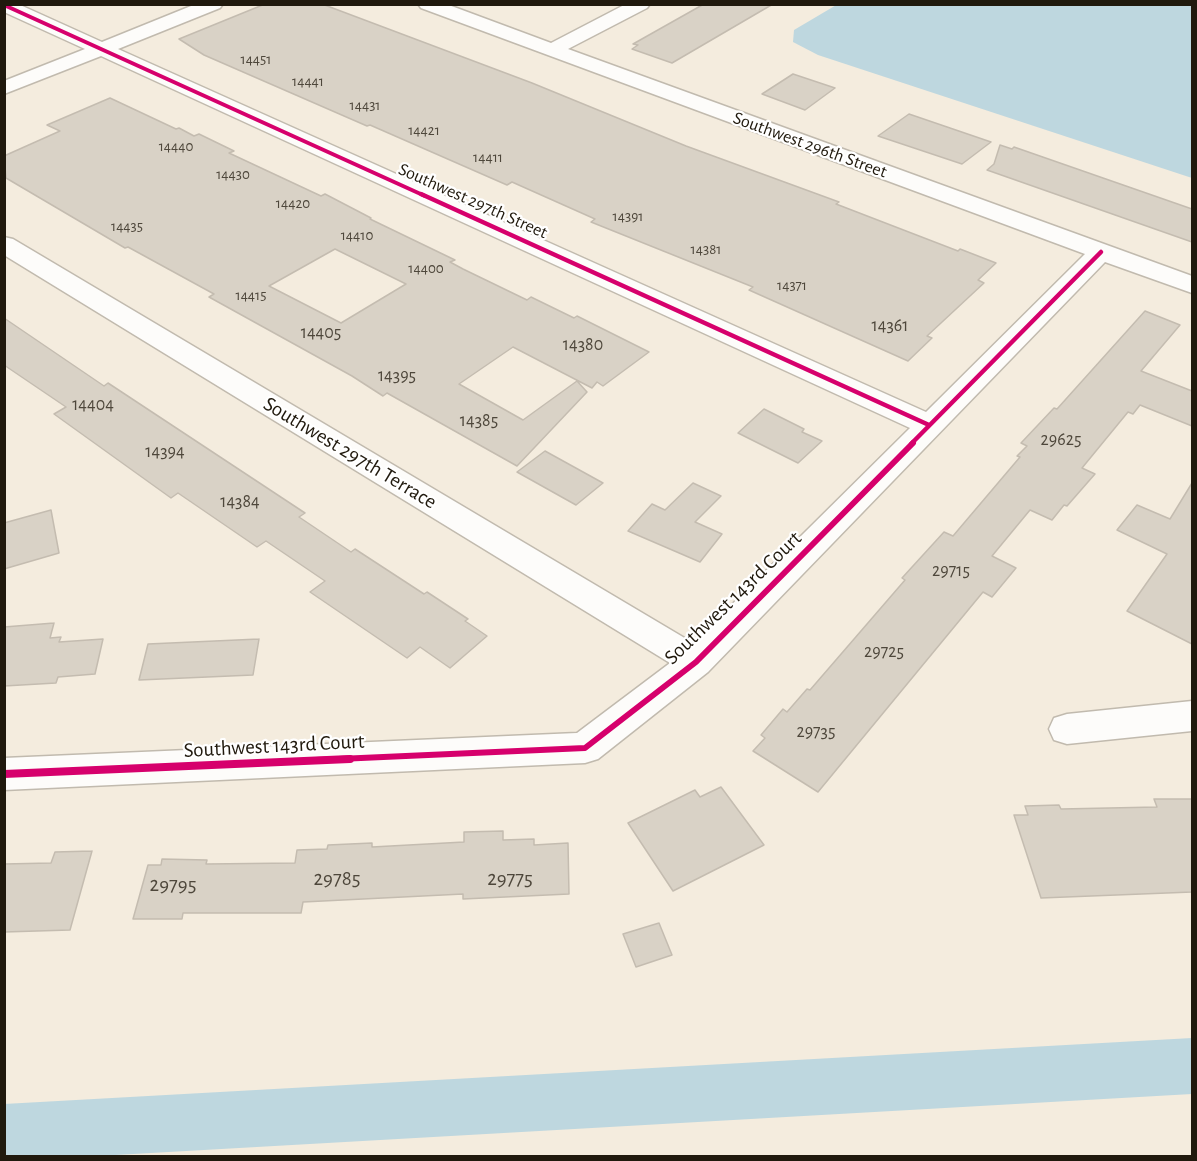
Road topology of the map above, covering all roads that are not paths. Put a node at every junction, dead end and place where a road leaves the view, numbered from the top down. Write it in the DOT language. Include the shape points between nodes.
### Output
graph roads {
  1 [pos="214,4"];
  2 [pos="427,4"];
  3 [pos="641,4"];
  4 [pos="4,5"];
  5 [pos="103,49"];
  6 [pos="552,51"];
  7 [pos="4,88"];
  8 [pos="4,244"];
  9 [pos="1101,252"];
  10 [pos="1192,285"];
  11 [pos="929,425"];
  12 [pos="696,662"];
  13 [pos="1192,716"];
  14 [pos="1067,729"];
  15 [pos="4,774"];
  1 -- 5 [label="street"];
  2 -- 6 [label="street, Southwest 296th Street"];
  3 -- 6 [label="street"];
  4 -- 5 [label="street, Southwest 297th Street"];
  5 -- 7 [label="street"];
  5 -- 11 [label="street, Southwest 297th Street"];
  6 -- 9 [label="street, Southwest 296th Street"];
  8 -- 12 [label="street, Southwest 297th Terrace"];
  9 -- 10 [label="street, Southwest 296th Street"];
  9 -- 11 [label="street, Southwest 143rd Court"];
  11 -- 12 [label="street, Southwest 143rd Court"];
  12 -- 15 [label="street, Southwest 143rd Court" via="585,748"];
  13 -- 14 [label="street"];
}
